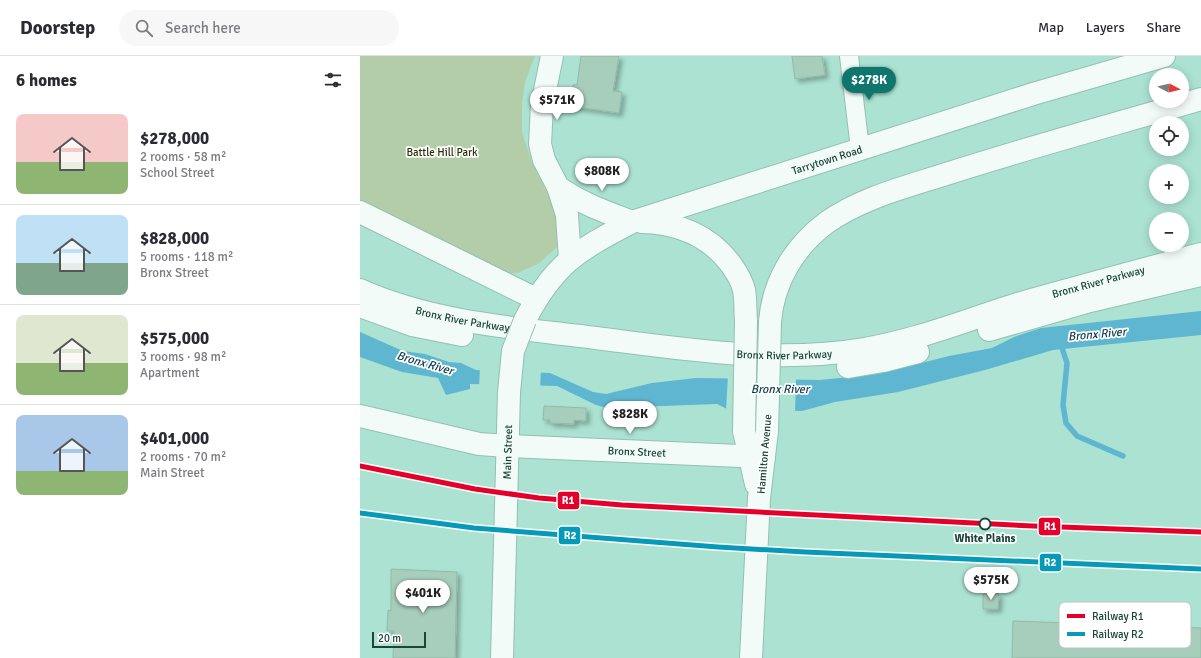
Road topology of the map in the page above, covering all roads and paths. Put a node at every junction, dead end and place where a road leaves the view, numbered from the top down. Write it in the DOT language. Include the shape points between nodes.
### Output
graph roads {
  1 [pos="552,56"];
  2 [pos="849,56"];
  3 [pos="1164,56"];
  4 [pos="1201,100"];
  5 [pos="860,149"];
  6 [pos="558,187"];
  7 [pos="360,212"];
  8 [pos="632,222"];
  9 [pos="1201,254"];
  10 [pos="570,258"];
  11 [pos="1201,275"];
  12 [pos="360,290"];
  13 [pos="536,299"];
  14 [pos="360,306"];
  15 [pos="525,320"];
  16 [pos="360,416"];
  17 [pos="508,446"];
  18 [pos="757,457"];
  19 [pos="502,658"];
  20 [pos="751,658"];
  1 -- 6 [label="main road" via="542,105 540,144 544,160"];
  2 -- 5 [label="street"];
  3 -- 5 [label="main road, Tarrytown Road" via="1032,94"];
  4 -- 18 [label="main road, Hamilton Avenue, bridge" via="967,167 892,192 841,214 813,234 790,261 775,292 770,322 767,432"];
  5 -- 8 [label="main road, Tarrytown Road"];
  6 -- 8 [label="main road" via="591,206"];
  6 -- 10 [label="main road" via="567,215"];
  7 -- 13 [label="main road"];
  8 -- 10 [label="main road, Tarrytown Road" via="600,238"];
  8 -- 18 [label="main road, bridge" via="663,224 700,237 719,249 741,281 746,321 744,431"];
  9 -- 12 [label="main road, Bronx River Parkway" via="1039,298 908,339 848,352 793,355 703,350 460,320 409,308"];
  10 -- 13 [label="main road, Tarrytown Road"];
  11 -- 14 [label="main road, Bronx River Parkway" via="1057,309 900,357 851,366 814,369 695,364 467,336 412,325"];
  13 -- 15 [label="main road, Tarrytown Road"];
  15 -- 17 [label="main road, Main Street, bridge" via="513,351"];
  16 -- 17 [label="main road, Bronx Street" via="479,444"];
  17 -- 18 [label="main road, Bronx Street"];
  17 -- 19 [label="main road, Main Street"];
  18 -- 20 [label="main road, Hamilton Avenue" via="759,498"];
}
